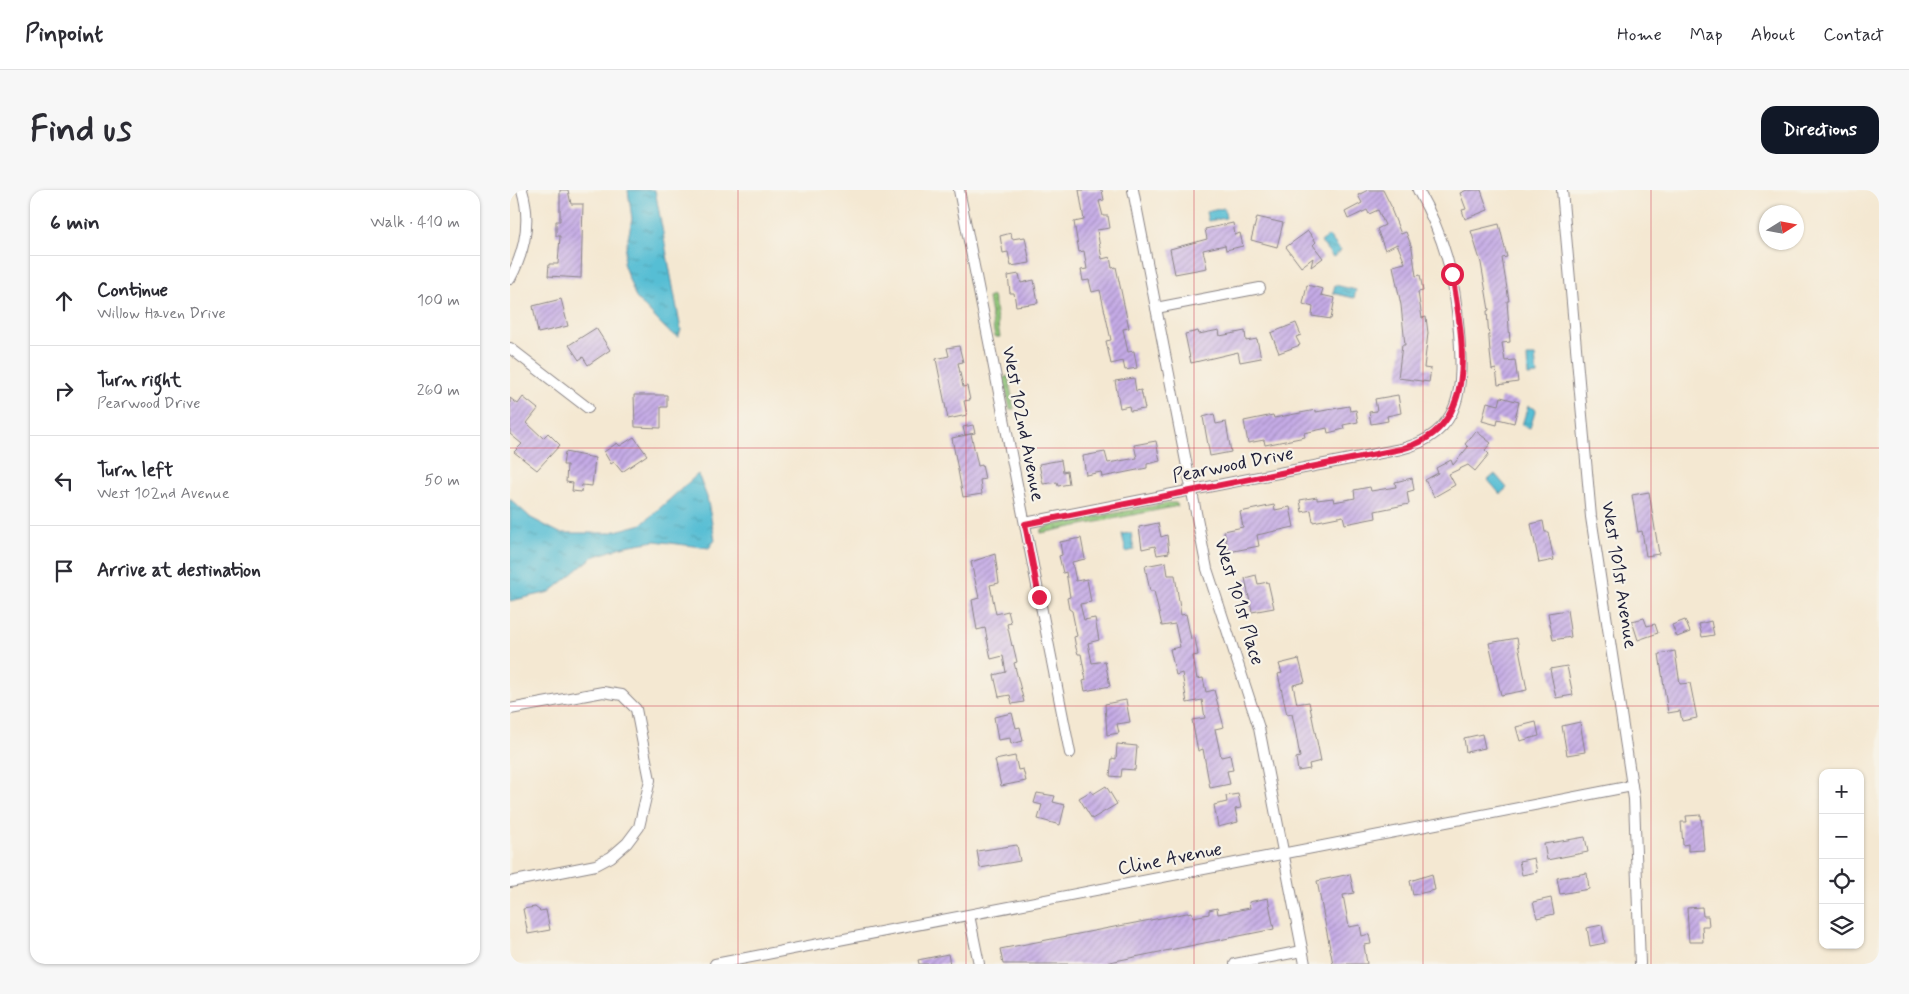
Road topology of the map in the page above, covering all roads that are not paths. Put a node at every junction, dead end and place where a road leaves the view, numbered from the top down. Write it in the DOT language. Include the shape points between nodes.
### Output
graph roads {
  1 [pos="522,190"];
  2 [pos="959,190"];
  3 [pos="1133,190"];
  4 [pos="1418,190"];
  5 [pos="1562,190"];
  6 [pos="510,279"];
  7 [pos="1260,288"];
  8 [pos="1156,308"];
  9 [pos="510,348"];
  10 [pos="588,408"];
  11 [pos="1192,491"];
  12 [pos="1025,524"];
  13 [pos="510,709"];
  14 [pos="1070,753"];
  15 [pos="1632,786"];
  16 [pos="1284,855"];
  17 [pos="510,882"];
  18 [pos="970,916"];
  19 [pos="1302,951"];
  20 [pos="715,964"];
  21 [pos="979,964"];
  22 [pos="1235,964"];
  23 [pos="1305,964"];
  24 [pos="1640,964"];
  1 -- 6 [label="street" via="525,236"];
  2 -- 12 [label="street, West 102nd Avenue"];
  3 -- 8 [label="street, West 101st Place"];
  4 -- 11 [label="street, Pearwood Drive" via="1448,256 1458,314 1462,381 1457,402 1442,426 1411,446"];
  5 -- 15 [label="street, West 101st Avenue" via="1591,517"];
  7 -- 8 [label="street"];
  8 -- 11 [label="street, West 101st Place"];
  9 -- 10 [label="street"];
  11 -- 12 [label="street, Pearwood Drive"];
  11 -- 16 [label="street, West 101st Place" via="1212,589 1245,678 1259,728"];
  12 -- 14 [label="street, West 102nd Avenue"];
  13 -- 17 [label="street" via="608,691 626,697 637,715 650,780 639,826 611,857 596,865"];
  15 -- 16 [label="street, Cline Avenue"];
  15 -- 24 [label="street, West 101st Avenue"];
  16 -- 18 [label="street, Cline Avenue"];
  16 -- 19 [label="street, West 101st Place"];
  18 -- 20 [label="street, Cline Avenue"];
  18 -- 21 [label="street"];
  19 -- 22 [label="street"];
  19 -- 23 [label="street, West 101st Place"];
}
